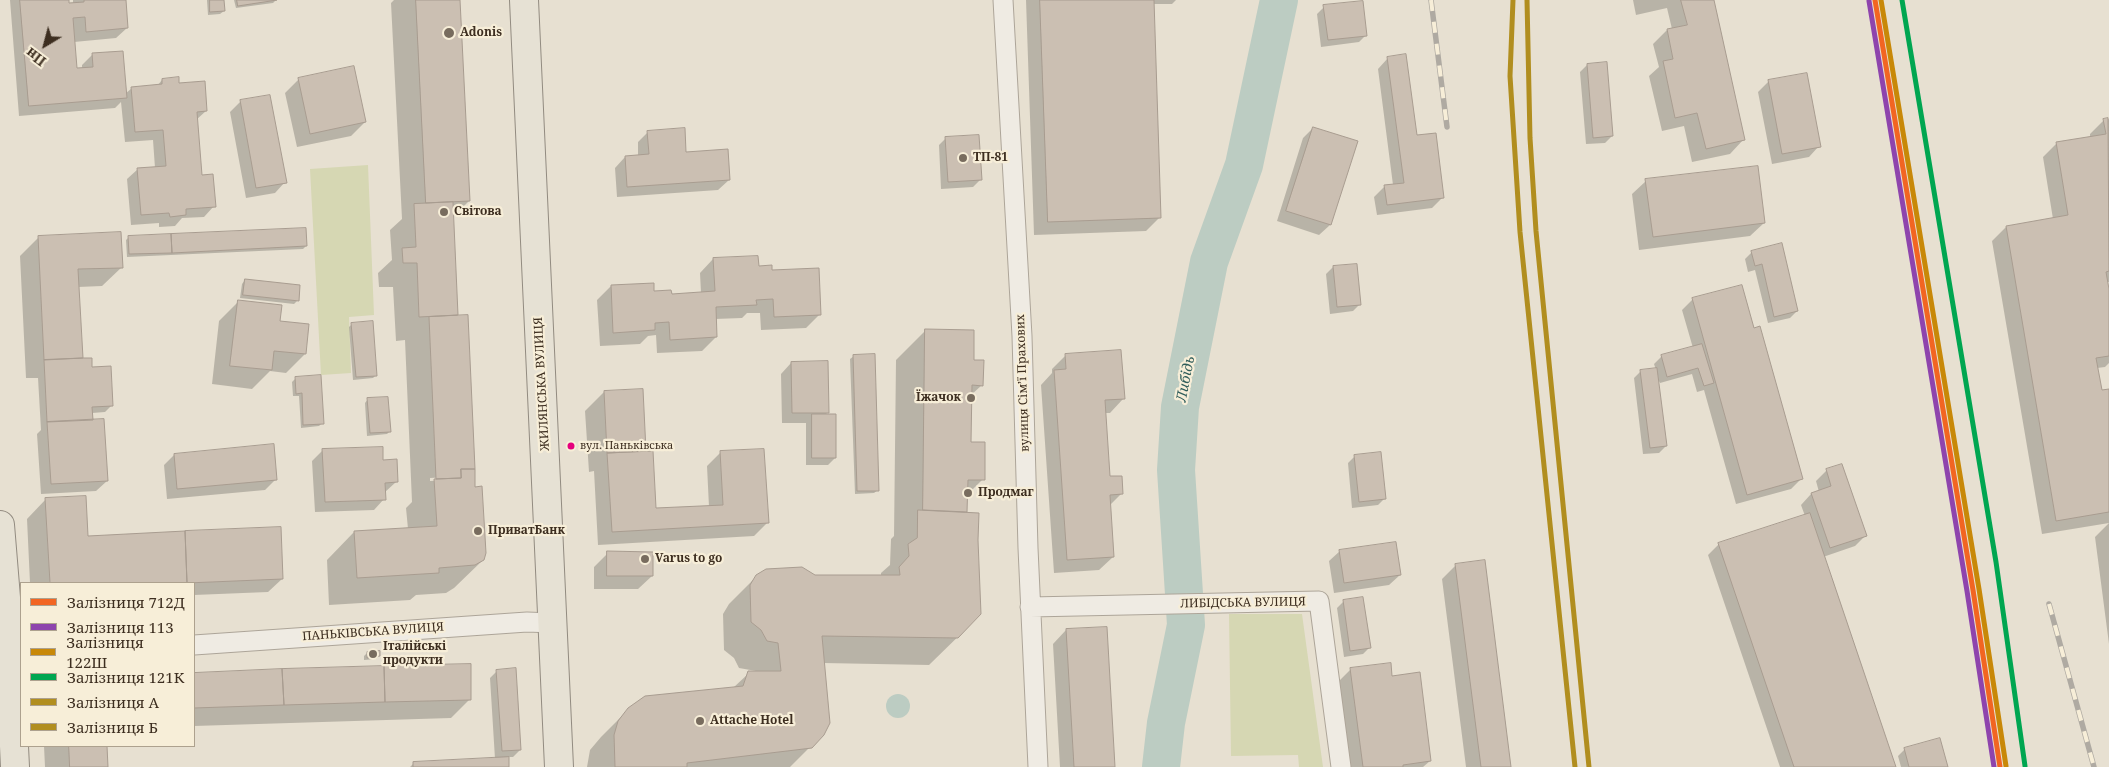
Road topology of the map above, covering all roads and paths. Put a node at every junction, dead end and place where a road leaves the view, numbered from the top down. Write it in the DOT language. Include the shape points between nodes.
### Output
graph roads {
  1 [pos="524,0"];
  2 [pos="1003,0"];
  3 [pos="0,526"];
  4 [pos="1030,608"];
  5 [pos="553,623"];
  6 [pos="195,645"];
  7 [pos="10,656"];
  8 [pos="15,767"];
  9 [pos="559,767"];
  10 [pos="1038,767"];
  11 [pos="1341,767"];
  1 -- 5 [label="main road, ЖИЛЯНСЬКА ВУЛИЦЯ"];
  2 -- 4 [label="street, вулиця Сімʼї Прахових" via="1022,336"];
  3 -- 7 [label="main road"];
  4 -- 10 [label="street, вулиця Сімʼї Прахових"];
  4 -- 11 [label="street, ЛИБІДСЬКА ВУЛИЦЯ" via="1320,602"];
  5 -- 6 [label="street, ПАНЬКІВСЬКА ВУЛИЦЯ" via="527,622"];
  5 -- 9 [label="main road, ЖИЛЯНСЬКА ВУЛИЦЯ"];
  7 -- 8 [label="main road"];
}
